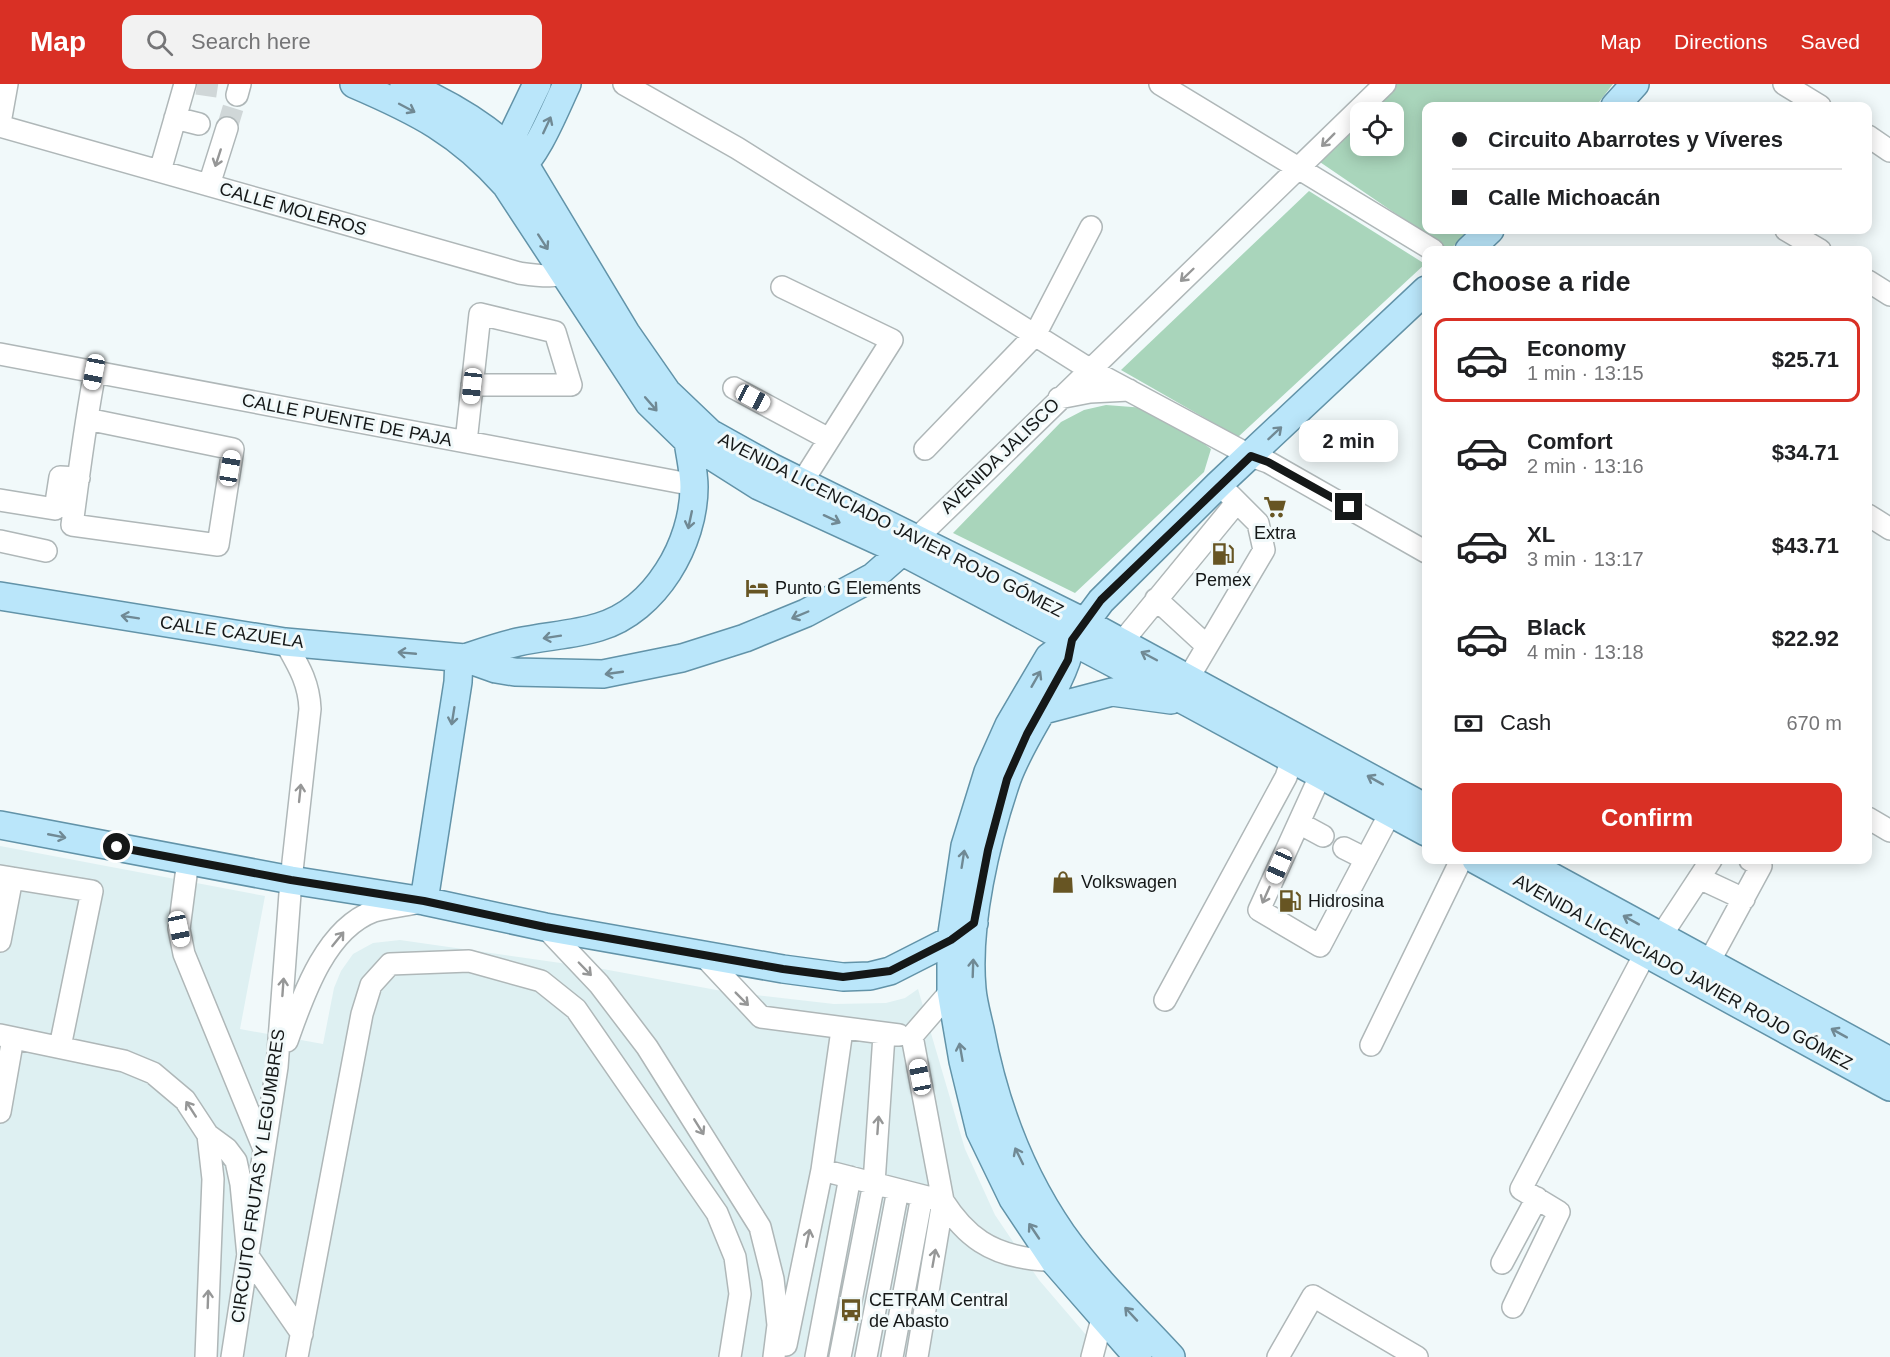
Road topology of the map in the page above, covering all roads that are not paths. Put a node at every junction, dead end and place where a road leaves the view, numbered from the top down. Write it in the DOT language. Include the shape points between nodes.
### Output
graph roads {
  1 [pos="185,84"];
  2 [pos="354,84"];
  3 [pos="404,84"];
  4 [pos="537,84"];
  5 [pos="567,84"];
  6 [pos="624,84"];
  7 [pos="1160,84"];
  8 [pos="1384,84"];
  9 [pos="1635,84"];
  10 [pos="1784,84"];
  11 [pos="4,93"];
  12 [pos="1619,102"];
  13 [pos="1813,102"];
  14 [pos="175,118"];
  15 [pos="0,125"];
  16 [pos="1872,139"];
  17 [pos="1890,151"];
  18 [pos="517,156"];
  19 [pos="1299,169"];
  20 [pos="160,171"];
  21 [pos="500,178"];
  22 [pos="209,185"];
  23 [pos="1091,227"];
  24 [pos="1486,234"];
  25 [pos="1793,234"];
  26 [pos="1426,246"];
  27 [pos="1472,246"];
  28 [pos="1813,246"];
  29 [pos="575,270"];
  30 [pos="1872,283"];
  31 [pos="782,287"];
  32 [pos="1422,294"];
  33 [pos="1890,295"];
  34 [pos="597,305"];
  35 [pos="1035,335"];
  36 [pos="0,354"];
  37 [pos="1089,369"];
  38 [pos="94,372"];
  39 [pos="472,386"];
  40 [pos="734,388"];
  41 [pos="1130,390"];
  42 [pos="1059,398"];
  43 [pos="87,419"];
  44 [pos="829,439"];
  45 [pos="688,441"];
  46 [pos="466,442"];
  47 [pos="925,449"];
  48 [pos="1251,456"];
  49 [pos="79,478"];
  50 [pos="694,485"];
  51 [pos="796,491"];
  52 [pos="1228,493"];
  53 [pos="0,500"];
  54 [pos="1872,518"];
  55 [pos="1890,529"];
  56 [pos="0,541"];
  57 [pos="909,545"];
  58 [pos="1422,550"];
  59 [pos="46,551"];
  60 [pos="0,596"];
  61 [pos="1156,599"];
  62 [pos="1078,631"];
  63 [pos="285,642"];
  64 [pos="1122,642"];
  65 [pos="1207,646"];
  66 [pos="462,658"];
  67 [pos="496,669"];
  68 [pos="1189,690"];
  69 [pos="1040,711"];
  70 [pos="1293,759"];
  71 [pos="1325,765"];
  72 [pos="1396,803"];
  73 [pos="1422,807"];
  74 [pos="1872,820"];
  75 [pos="1299,823"];
  76 [pos="0,825"];
  77 [pos="1422,828"];
  78 [pos="1890,831"];
  79 [pos="1323,836"];
  80 [pos="1344,848"];
  81 [pos="1366,859"];
  82 [pos="188,860"];
  83 [pos="1459,864"];
  84 [pos="1486,864"];
  85 [pos="1526,864"];
  86 [pos="1709,864"];
  87 [pos="1757,864"];
  88 [pos="6,877"];
  89 [pos="1699,878"];
  90 [pos="291,880"];
  91 [pos="1562,894"];
  92 [pos="1744,899"];
  93 [pos="424,901"];
  94 [pos="974,923"];
  95 [pos="545,927"];
  96 [pos="0,937"];
  97 [pos="951,940"];
  98 [pos="1654,944"];
  99 [pos="704,955"];
  100 [pos="1709,962"];
  101 [pos="951,991"];
  102 [pos="1165,1000"];
  103 [pos="842,1030"];
  104 [pos="884,1035"];
  105 [pos="7,1036"];
  106 [pos="912,1036"];
  107 [pos="1371,1045"];
  108 [pos="60,1047"];
  109 [pos="1890,1061"];
  110 [pos="277,1067"];
  111 [pos="1890,1087"];
  112 [pos="0,1112"];
  113 [pos="208,1135"];
  114 [pos="264,1149"];
  115 [pos="822,1170"];
  116 [pos="850,1178"];
  117 [pos="874,1184"];
  118 [pos="898,1190"];
  119 [pos="922,1196"];
  120 [pos="1537,1198"];
  121 [pos="944,1201"];
  122 [pos="248,1256"];
  123 [pos="1066,1258"];
  124 [pos="1502,1263"];
  125 [pos="773,1279"];
  126 [pos="799,1281"];
  127 [pos="1513,1307"];
  128 [pos="1102,1319"];
  129 [pos="237,1322"];
  130 [pos="302,1334"];
  131 [pos="1386,1349"];
  132 [pos="206,1357"];
  133 [pos="232,1357"];
  134 [pos="250,1357"];
  135 [pos="297,1357"];
  136 [pos="730,1357"];
  137 [pos="774,1357"];
  138 [pos="783,1357"];
  139 [pos="816,1357"];
  140 [pos="840,1357"];
  141 [pos="866,1357"];
  142 [pos="892,1357"];
  143 [pos="917,1357"];
  144 [pos="1092,1357"];
  145 [pos="1138,1357"];
  146 [pos="1170,1357"];
  147 [pos="1278,1357"];
  148 [pos="1417,1357"];
  1 -- 14 [label="street"];
  2 -- 21 [label="main road, AVENIDA LICENCIADO JAVIER ROJO GÓMEZ, one-way" via="449,131"];
  3 -- 18 [label="main road, AVENIDA LICENCIADO JAVIER ROJO GÓMEZ" via="458,111"];
  4 -- 18 [label="main road"];
  18 -- 5 [label="main road, one-way" via="540,141"];
  6 -- 35 [label="street" via="737,148"];
  7 -- 19 [label="street"];
  8 -- 19 [label="street, AVENIDA JALISCO, one-way"];
  9 -- 12 [label="main road"];
  10 -- 13 [label="street"];
  11 -- 15 [label="street"];
  14 -- 20 [label="street"];
  14 -- 22 [label="street, one-way" via="217,128"];
  15 -- 20 [label="street, CALLE MOLEROS"];
  16 -- 17 [label="street"];
  18 -- 21 [label="main road"];
  18 -- 29 [label="main road, AVENIDA LICENCIADO JAVIER ROJO GÓMEZ"];
  19 -- 26 [label="street"];
  19 -- 37 [label="street, AVENIDA JALISCO, one-way"];
  20 -- 22 [label="street, CALLE MOLEROS"];
  21 -- 29 [label="main road, AVENIDA LICENCIADO JAVIER ROJO GÓMEZ, one-way"];
  22 -- 29 [label="street, CALLE MOLEROS" via="519,273 542,277"];
  23 -- 35 [label="street"];
  24 -- 27 [label="main road"];
  25 -- 28 [label="street"];
  29 -- 34 [label="main road, AVENIDA LICENCIADO JAVIER ROJO GÓMEZ"];
  30 -- 33 [label="street"];
  31 -- 44 [label="street" via="892,340"];
  48 -- 32 [label="main road, one-way"];
  34 -- 45 [label="main road, AVENIDA LICENCIADO JAVIER ROJO GÓMEZ, one-way" via="649,403"];
  34 -- 51 [label="main road, AVENIDA LICENCIADO JAVIER ROJO GÓMEZ" via="667,392 710,433"];
  35 -- 37 [label="street"];
  35 -- 47 [label="street"];
  36 -- 38 [label="street, CALLE PUENTE DE PAJA"];
  37 -- 41 [label="street"];
  37 -- 42 [label="street, AVENIDA JALISCO"];
  38 -- 43 [label="street"];
  38 -- 46 [label="street, CALLE PUENTE DE PAJA"];
  39 -- 39 [label="street" via="480,314 555,332 571,385"];
  39 -- 46 [label="street"];
  40 -- 44 [label="street"];
  41 -- 42 [label="street"];
  41 -- 48 [label="street"];
  42 -- 57 [label="street, AVENIDA JALISCO"];
  43 -- 49 [label="street"];
  43 -- 49 [label="street" via="233,449 218,545 72,525"];
  44 -- 51 [label="street"];
  45 -- 50 [label="main road, CALLE CAZUELA"];
  45 -- 51 [label="main road, AVENIDA LICENCIADO JAVIER ROJO GÓMEZ" via="759,486"];
  46 -- 50 [label="street, CALLE PUENTE DE PAJA"];
  48 -- 52 [label="main road"];
  48 -- 58 [label="street"];
  49 -- 53 [label="street" via="60,477 56,509"];
  50 -- 66 [label="main road, CALLE CAZUELA, one-way" via="691,520 680,551 659,583 632,610 602,626 517,642"];
  51 -- 57 [label="main road, AVENIDA LICENCIADO JAVIER ROJO GÓMEZ"];
  52 -- 61 [label="street"];
  52 -- 62 [label="main road" via="1101,600"];
  52 -- 65 [label="street" via="1258,523 1264,550"];
  54 -- 55 [label="street"];
  56 -- 59 [label="street"];
  57 -- 62 [label="main road, AVENIDA LICENCIADO JAVIER ROJO GÓMEZ"];
  57 -- 67 [label="main road, AVENIDA JALISCO, one-way" via="873,577 806,613 682,658 603,674"];
  63 -- 60 [label="main road, CALLE CAZUELA, one-way"];
  61 -- 64 [label="street"];
  61 -- 65 [label="street"];
  62 -- 64 [label="main road, AVENIDA LICENCIADO JAVIER ROJO GÓMEZ"];
  62 -- 68 [label="main road, AVENIDA LICENCIADO JAVIER ROJO GÓMEZ"];
  62 -- 69 [label="main road" via="1068,660"];
  97 -- 62 [label="main road, one-way" via="965,846 988,772 1009,725 1049,657"];
  66 -- 63 [label="main road, CALLE CAZUELA, one-way"];
  90 -- 63 [label="street, CIRCUITO FRUTAS Y LEGUMBRES, one-way" via="310,691"];
  68 -- 64 [label="main road, AVENIDA LICENCIADO JAVIER ROJO GÓMEZ, one-way"];
  65 -- 68 [label="street"];
  66 -- 67 [label="main road, CALLE CAZUELA"];
  66 -- 93 [label="main road, one-way"];
  68 -- 69 [label="main road" via="1112,692"];
  68 -- 70 [label="main road, AVENIDA LICENCIADO JAVIER ROJO GÓMEZ"];
  68 -- 71 [label="main road, AVENIDA LICENCIADO JAVIER ROJO GÓMEZ"];
  69 -- 94 [label="main road" via="1007,779"];
  70 -- 71 [label="main road, AVENIDA LICENCIADO JAVIER ROJO GÓMEZ"];
  70 -- 102 [label="street"];
  71 -- 72 [label="main road, AVENIDA LICENCIADO JAVIER ROJO GÓMEZ"];
  71 -- 75 [label="street"];
  72 -- 73 [label="main road, AVENIDA LICENCIADO JAVIER ROJO GÓMEZ"];
  72 -- 77 [label="main road, AVENIDA LICENCIADO JAVIER ROJO GÓMEZ"];
  72 -- 81 [label="street"];
  74 -- 78 [label="street"];
  75 -- 79 [label="street"];
  75 -- 81 [label="street, one-way" via="1259,910 1320,946"];
  76 -- 82 [label="main road, one-way"];
  80 -- 81 [label="street"];
  82 -- 90 [label="main road"];
  82 -- 114 [label="street" via="179,929 184,954"];
  83 -- 107 [label="street"];
  84 -- 91 [label="main road, AVENIDA LICENCIADO JAVIER ROJO GÓMEZ"];
  85 -- 91 [label="main road, AVENIDA LICENCIADO JAVIER ROJO GÓMEZ"];
  86 -- 89 [label="street"];
  87 -- 92 [label="street" via="1761,866"];
  88 -- 96 [label="street"];
  88 -- 108 [label="street" via="92,891"];
  89 -- 92 [label="street"];
  89 -- 98 [label="street"];
  90 -- 93 [label="main road"];
  110 -- 90 [label="street, CIRCUITO FRUTAS Y LEGUMBRES, one-way"];
  91 -- 98 [label="main road, AVENIDA LICENCIADO JAVIER ROJO GÓMEZ"];
  92 -- 100 [label="street"];
  93 -- 95 [label="main road"];
  110 -- 93 [label="street, one-way" via="308,982 340,934 373,912"];
  94 -- 97 [label="main road"];
  123 -- 94 [label="main road, one-way" via="1004,1125 972,989"];
  95 -- 99 [label="main road"];
  95 -- 125 [label="street, one-way" via="599,984 680,1097 760,1227"];
  97 -- 99 [label="main road" via="890,971 870,976 843,977"];
  97 -- 101 [label="main road"];
  98 -- 100 [label="main road, AVENIDA LICENCIADO JAVIER ROJO GÓMEZ"];
  98 -- 111 [label="main road, AVENIDA LICENCIADO JAVIER ROJO GÓMEZ"];
  98 -- 120 [label="street" via="1521,1189"];
  99 -- 103 [label="street, one-way" via="760,1017"];
  109 -- 100 [label="main road, AVENIDA LICENCIADO JAVIER ROJO GÓMEZ, one-way"];
  101 -- 106 [label="street"];
  123 -- 101 [label="main road, one-way" via="1013,1199 980,1131"];
  103 -- 104 [label="street"];
  103 -- 115 [label="street"];
  104 -- 106 [label="street"];
  117 -- 104 [label="street, one-way"];
  105 -- 108 [label="street"];
  105 -- 112 [label="street"];
  106 -- 121 [label="street"];
  113 -- 108 [label="street, one-way" via="185,1100 153,1073 124,1061"];
  110 -- 114 [label="street, CIRCUITO FRUTAS Y LEGUMBRES"];
  113 -- 122 [label="street" via="236,1161"];
  132 -- 113 [label="street, one-way" via="213,1179"];
  114 -- 122 [label="street, CIRCUITO FRUTAS Y LEGUMBRES"];
  115 -- 116 [label="street"];
  126 -- 115 [label="street, one-way"];
  116 -- 117 [label="street"];
  116 -- 139 [label="street"];
  117 -- 118 [label="street"];
  117 -- 140 [label="street"];
  118 -- 119 [label="street"];
  118 -- 141 [label="street"];
  119 -- 121 [label="street"];
  119 -- 142 [label="street"];
  120 -- 124 [label="street"];
  120 -- 127 [label="street" via="1559,1212"];
  121 -- 123 [label="street" via="956,1222 999,1253"];
  143 -- 121 [label="street, one-way"];
  122 -- 129 [label="street, CIRCUITO FRUTAS Y LEGUMBRES"];
  122 -- 130 [label="street"];
  123 -- 128 [label="main road"];
  146 -- 123 [label="main road, one-way"];
  125 -- 126 [label="street" via="791,1286"];
  125 -- 137 [label="street" via="777,1325"];
  126 -- 138 [label="street"];
  128 -- 144 [label="street"];
  128 -- 145 [label="main road"];
  129 -- 133 [label="street, CIRCUITO FRUTAS Y LEGUMBRES"];
  129 -- 134 [label="street"];
  130 -- 135 [label="street"];
  130 -- 136 [label="street" via="362,1014 371,985 390,964 470,961 541,981 576,1009 717,1213 735,1257 740,1294"];
  131 -- 147 [label="street" via="1313,1296"];
  131 -- 148 [label="street"];
}
